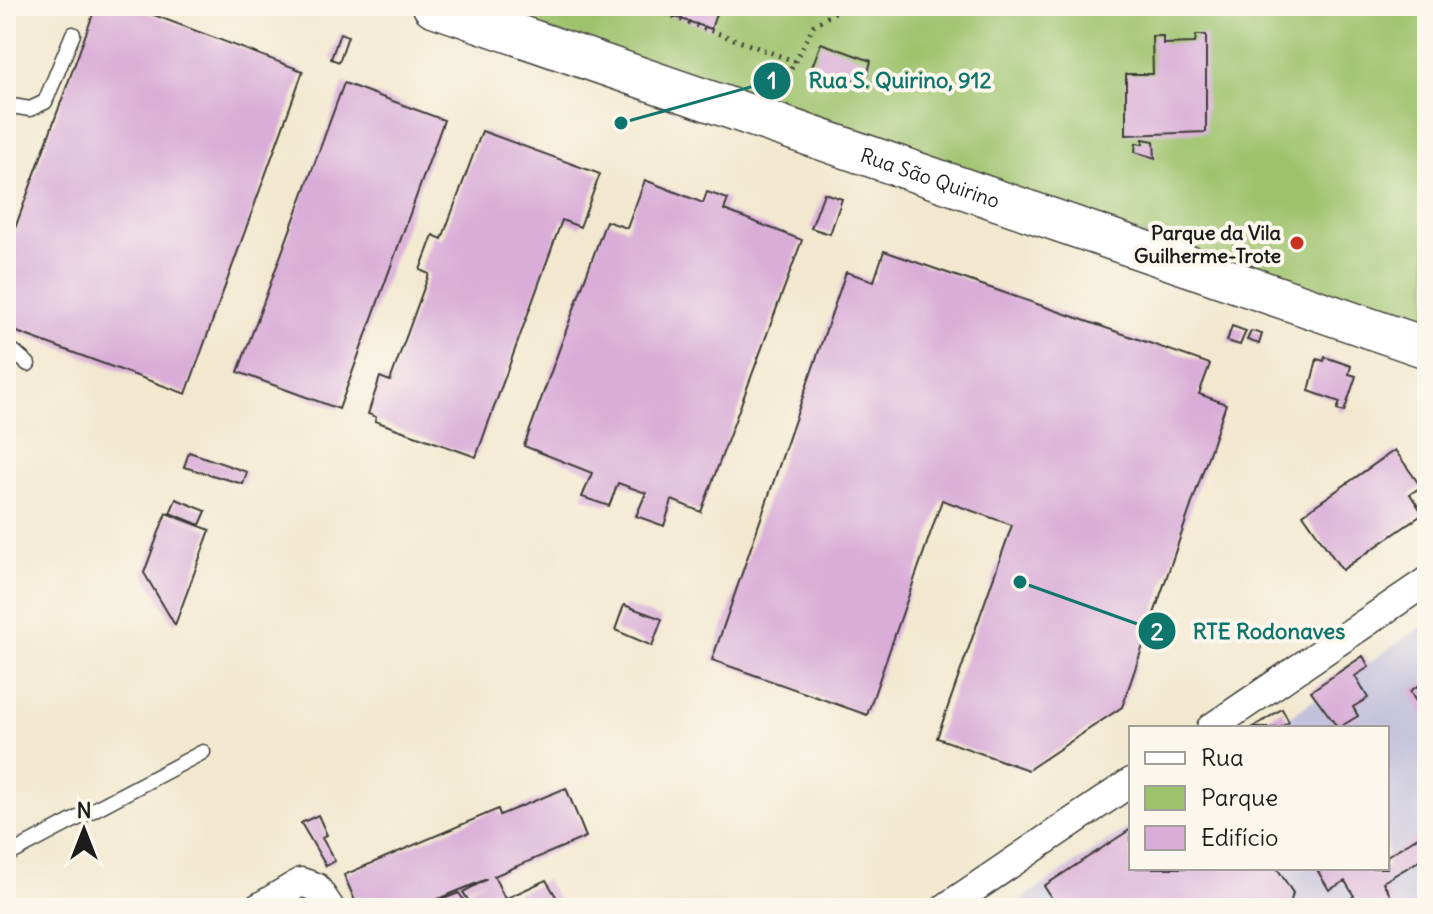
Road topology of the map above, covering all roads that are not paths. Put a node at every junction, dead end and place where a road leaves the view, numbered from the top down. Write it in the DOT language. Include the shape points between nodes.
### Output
graph roads {
  1 [pos="433,6"];
  2 [pos="73,34"];
  3 [pos="6,105"];
  4 [pos="6,345"];
  5 [pos="1427,348"];
  6 [pos="28,364"];
  7 [pos="1427,581"];
  8 [pos="1214,726"];
  9 [pos="203,752"];
  10 [pos="1129,783"];
  11 [pos="6,856"];
  12 [pos="948,907"];
  13 [pos="258,908"];
  14 [pos="330,908"];
  1 -- 5 [label="street, Rua São Quirino"];
  2 -- 3 [label="lane" via="45,102 30,109"];
  4 -- 6 [label="lane"];
  7 -- 8 [label="street"];
  9 -- 11 [label="lane"];
  10 -- 12 [label="street"];
  13 -- 14 [label="street" via="301,882 316,887"];
}
